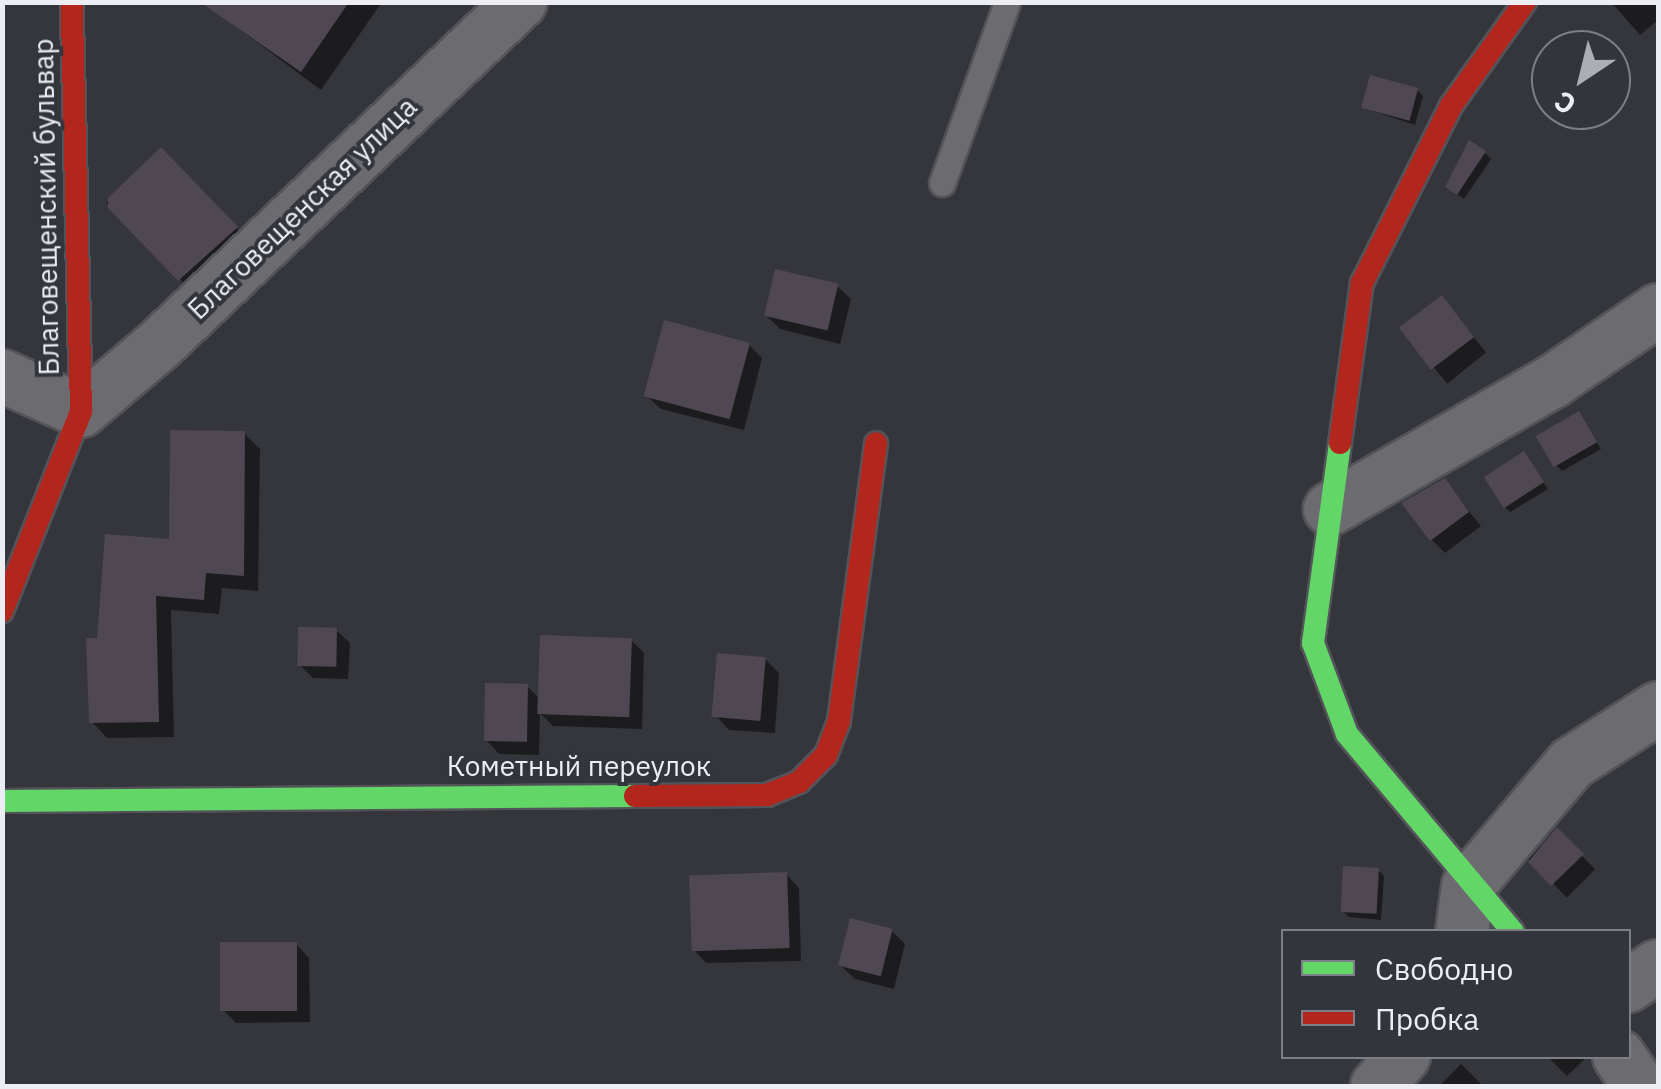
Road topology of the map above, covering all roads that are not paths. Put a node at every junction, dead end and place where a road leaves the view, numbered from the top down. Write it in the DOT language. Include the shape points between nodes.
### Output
graph roads {
  1 [pos="72,2"];
  2 [pos="522,2"];
  3 [pos="1008,2"];
  4 [pos="1525,2"];
  5 [pos="942,183"];
  6 [pos="1658,310"];
  7 [pos="2,376"];
  8 [pos="81,411"];
  9 [pos="876,443"];
  10 [pos="1330,509"];
  11 [pos="2,611"];
  12 [pos="1658,708"];
  13 [pos="2,800"];
  14 [pos="1465,909"];
  15 [pos="1507,929"];
  16 [pos="1658,966"];
  17 [pos="1631,984"];
  18 [pos="1401,1059"];
  19 [pos="1621,1059"];
  20 [pos="1377,1086"];
  21 [pos="1640,1086"];
  1 -- 8 [label="street, Благовещенский бульвар"];
  2 -- 8 [label="street, Благовещенская улица"];
  3 -- 5 [label="lane"];
  4 -- 10 [label="street" via="1451,106 1362,283"];
  6 -- 10 [label="street" via="1552,382"];
  7 -- 8 [label="street"];
  8 -- 11 [label="street"];
  9 -- 13 [label="street, Кометный переулок" via="839,721 812,768 768,795"];
  10 -- 14 [label="street" via="1313,643 1347,734"];
  12 -- 14 [label="street" via="1572,763"];
  14 -- 15 [label="street"];
  16 -- 17 [label="street"];
  18 -- 20 [label="street"];
  19 -- 21 [label="street"];
}
